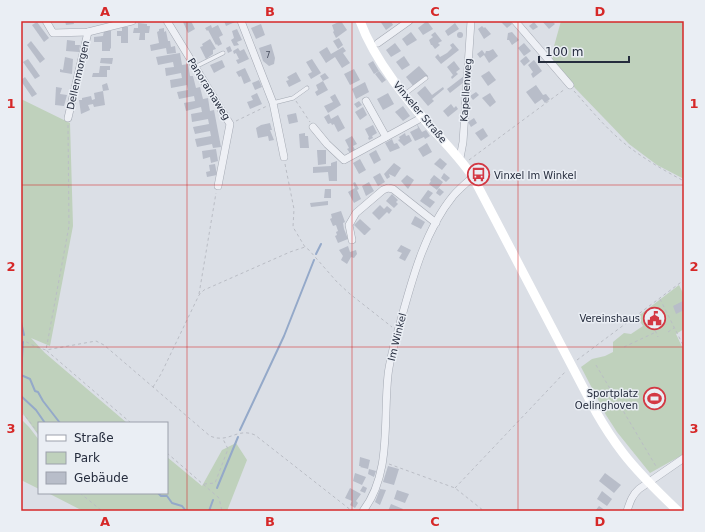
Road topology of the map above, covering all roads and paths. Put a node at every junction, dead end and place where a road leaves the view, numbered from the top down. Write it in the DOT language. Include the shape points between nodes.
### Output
graph roads {
  1 [pos="46,21"];
  2 [pos="132,21"];
  3 [pos="167,21"];
  4 [pos="241,21"];
  5 [pos="360,21"];
  6 [pos="409,21"];
  7 [pos="471,21"];
  8 [pos="515,21"];
  9 [pos="399,24"];
  10 [pos="88,32"];
  11 [pos="378,43"];
  12 [pos="223,53"];
  13 [pos="195,67"];
  14 [pos="426,78"];
  15 [pos="570,85"];
  16 [pos="307,88"];
  17 [pos="405,94"];
  18 [pos="293,98"];
  19 [pos="366,101"];
  20 [pos="273,103"];
  21 [pos="423,117"];
  22 [pos="68,118"];
  23 [pos="230,124"];
  24 [pos="313,127"];
  25 [pos="386,137"];
  26 [pos="284,157"];
  27 [pos="460,158"];
  28 [pos="473,177"];
  29 [pos="684,181"];
  30 [pos="218,186"];
  31 [pos="436,223"];
  32 [pos="352,240"];
  33 [pos="305,247"];
  34 [pos="684,280"];
  35 [pos="199,295"];
  36 [pos="660,299"];
  37 [pos="653,325"];
  38 [pos="674,327"];
  39 [pos="398,331"];
  40 [pos="656,332"];
  41 [pos="668,332"];
  42 [pos="658,337"];
  43 [pos="21,340"];
  44 [pos="684,346"];
  45 [pos="624,347"];
  46 [pos="46,350"];
  47 [pos="572,365"];
  48 [pos="596,365"];
  49 [pos="153,388"];
  50 [pos="21,413"];
  51 [pos="131,422"];
  52 [pos="38,433"];
  53 [pos="223,439"];
  54 [pos="168,454"];
  55 [pos="684,458"];
  56 [pos="383,462"];
  57 [pos="662,473"];
  58 [pos="648,482"];
  59 [pos="203,484"];
  60 [pos="455,488"];
  61 [pos="81,494"];
  62 [pos="102,511"];
  63 [pos="222,511"];
  64 [pos="352,511"];
  65 [pos="363,511"];
  66 [pos="484,511"];
  67 [pos="627,511"];
  68 [pos="678,511"];
  1 -- 10 [label="street" via="54,33"];
  2 -- 10 [label="street"];
  3 -- 13 [label="street, Panoramaweg"];
  4 -- 20 [label="street"];
  5 -- 17 [label="main road, Vinxeler Straße" via="372,48"];
  6 -- 9 [label="street"];
  7 -- 27 [label="street, Kapellenweg"];
  8 -- 15 [label="street"];
  9 -- 11 [label="street"];
  10 -- 22 [label="street, Dellenmorgen"];
  12 -- 13 [label="lane"];
  13 -- 23 [label="street, Panoramaweg"];
  14 -- 17 [label="lane"];
  15 -- 27 [label="path" via="468,161"];
  15 -- 29 [label="path" via="628,146 660,169"];
  16 -- 18 [label="lane"];
  17 -- 21 [label="main road, Vinxeler Straße"];
  18 -- 20 [label="lane"];
  18 -- 24 [label="path"];
  19 -- 25 [label="street"];
  20 -- 23 [label="path"];
  20 -- 26 [label="street"];
  21 -- 25 [label="street"];
  21 -- 27 [label="main road, Vinxeler Straße"];
  22 -- 46 [label="path" via="69,226"];
  23 -- 30 [label="street, Panoramaweg"];
  24 -- 25 [label="street" via="344,160"];
  26 -- 33 [label="path" via="294,209 293,227"];
  27 -- 28 [label="main road, Vinxeler Straße"];
  28 -- 31 [label="street, Im Winkel" via="453,197"];
  28 -- 47 [label="main road, Vinxeler Straße"];
  30 -- 35 [label="path"];
  31 -- 32 [label="street" via="393,189 388,188 356,213 349,225"];
  31 -- 39 [label="street, Im Winkel" via="412,280"];
  33 -- 35 [label="path" via="204,290"];
  33 -- 39 [label="path" via="350,294"];
  34 -- 36 [label="path"];
  35 -- 49 [label="path"];
  36 -- 38 [label="path"];
  36 -- 47 [label="path"];
  37 -- 40 [label="path"];
  38 -- 41 [label="path"];
  38 -- 44 [label="path"];
  39 -- 56 [label="street, Im Winkel" via="388,375"];
  40 -- 42 [label="path"];
  40 -- 45 [label="path"];
  43 -- 46 [label="path"];
  46 -- 49 [label="path" via="96,341 104,345"];
  46 -- 51 [label="path"];
  47 -- 58 [label="main road, Vinxeler Straße" via="596,412 623,454"];
  47 -- 60 [label="path"];
  48 -- 57 [label="path"];
  49 -- 53 [label="path" via="210,436"];
  50 -- 52 [label="path"];
  53 -- 59 [label="path" via="228,449 215,482"];
  53 -- 64 [label="path" via="242,433 255,435"];
  54 -- 59 [label="path"];
  55 -- 57 [label="street"];
  56 -- 60 [label="path"];
  56 -- 65 [label="street, Im Winkel" via="372,498"];
  57 -- 58 [label="street"];
  58 -- 67 [label="street" via="634,494"];
  58 -- 68 [label="main road, Vinxeler Straße"];
  59 -- 63 [label="path" via="219,498"];
  60 -- 66 [label="path"];
  61 -- 62 [label="path"];
}
